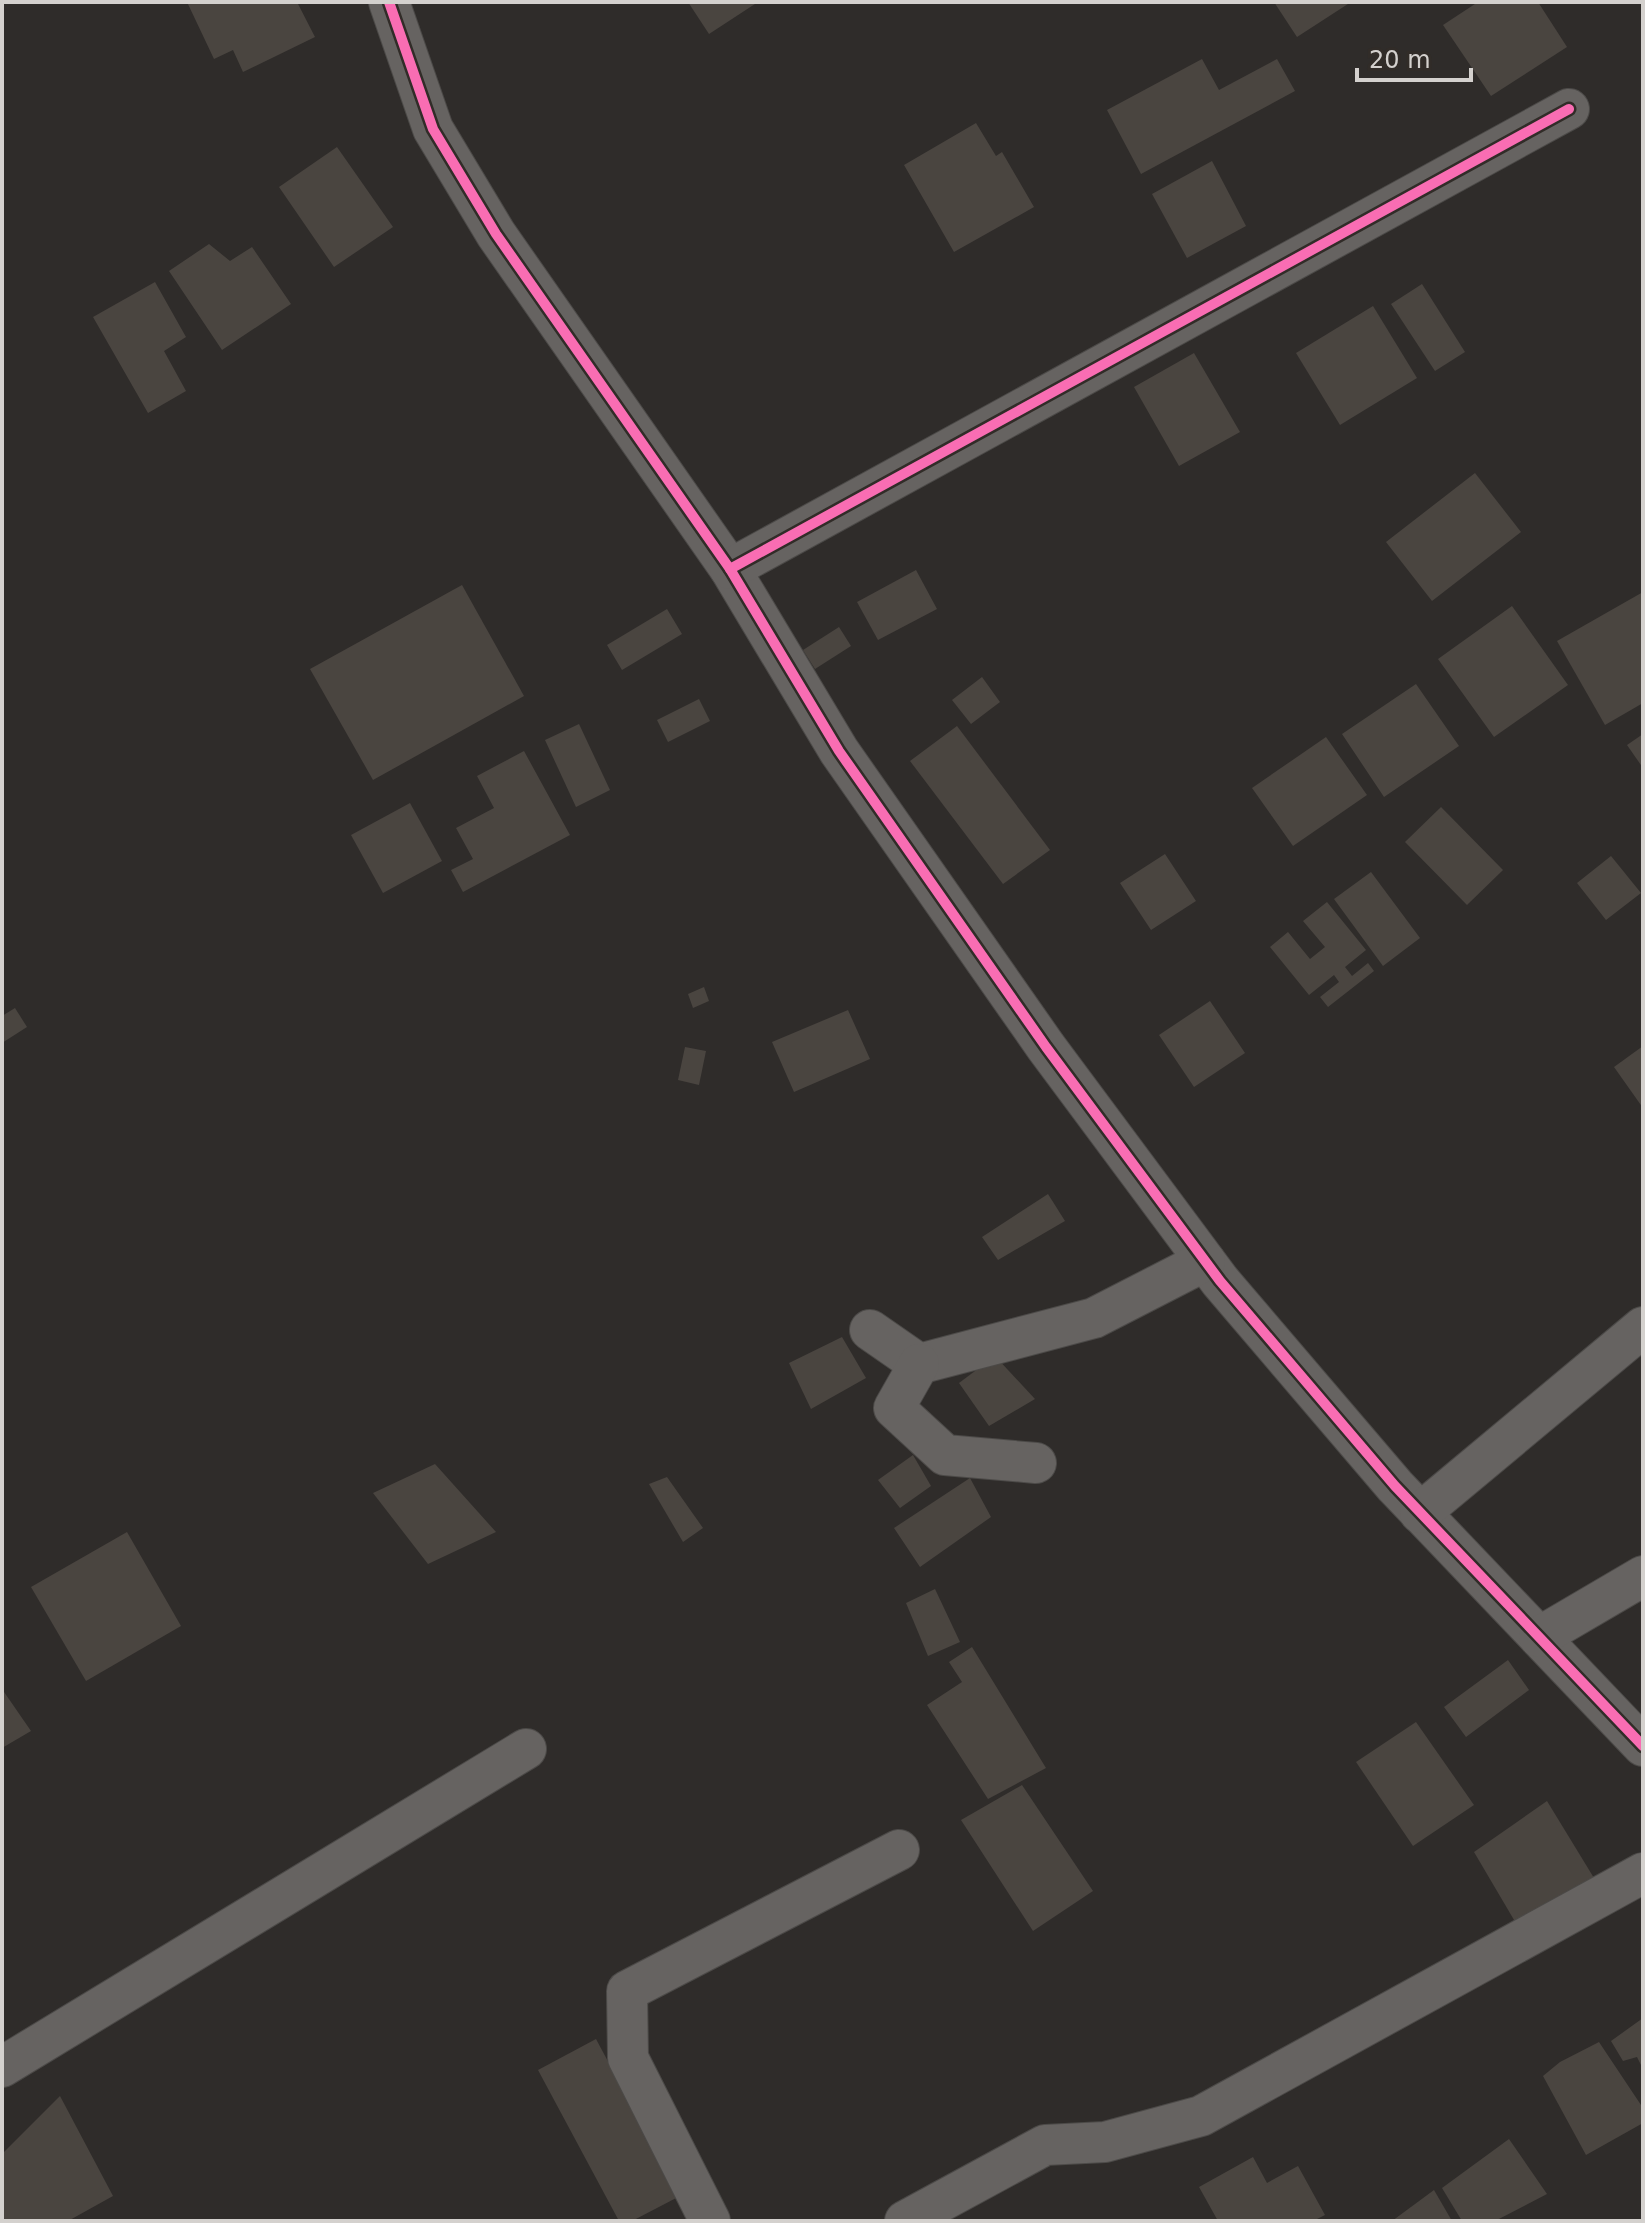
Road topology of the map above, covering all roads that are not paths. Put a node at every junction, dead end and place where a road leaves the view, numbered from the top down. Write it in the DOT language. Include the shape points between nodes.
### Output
graph roads {
  1 [pos="389,2"];
  2 [pos="1569,109"];
  3 [pos="730,569"];
  4 [pos="1205,1261"];
  5 [pos="1643,1327"];
  6 [pos="870,1330"];
  7 [pos="919,1364"];
  8 [pos="1036,1463"];
  9 [pos="1420,1513"];
  10 [pos="1643,1576"];
  11 [pos="1539,1637"];
  12 [pos="1636,1728"];
  13 [pos="526,1749"];
  14 [pos="899,1850"];
  15 [pos="1643,1873"];
  16 [pos="2,2067"];
  17 [pos="710,2221"];
  18 [pos="905,2221"];
  1 -- 3 [label="street" via="433,129 488,221"];
  2 -- 3 [label="street"];
  3 -- 4 [label="street" via="839,751 1046,1047"];
  4 -- 7 [label="street" via="1094,1318"];
  4 -- 9 [label="street"];
  5 -- 9 [label="street"];
  6 -- 7 [label="street"];
  7 -- 8 [label="street" via="894,1408 945,1455"];
  9 -- 11 [label="street"];
  10 -- 11 [label="street"];
  11 -- 12 [label="street"];
  13 -- 16 [label="street"];
  14 -- 17 [label="street" via="627,1991 628,2058"];
  15 -- 18 [label="street" via="1201,2116 1105,2142 1045,2145"];
}
